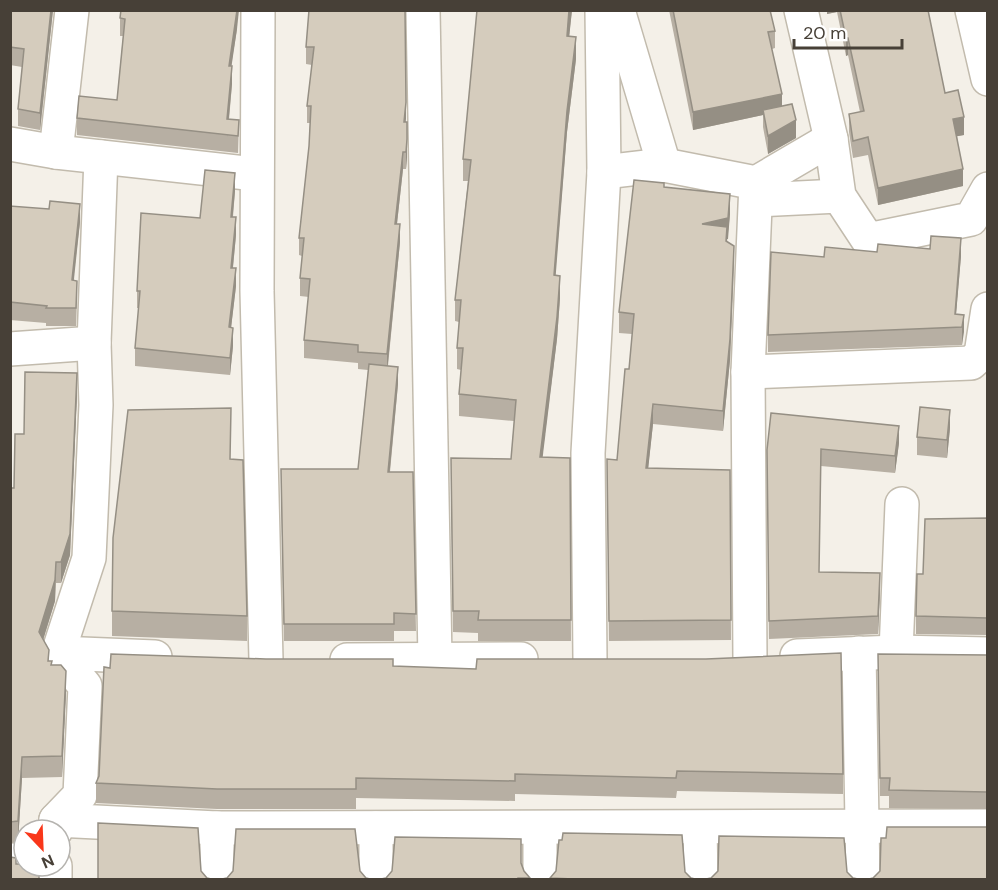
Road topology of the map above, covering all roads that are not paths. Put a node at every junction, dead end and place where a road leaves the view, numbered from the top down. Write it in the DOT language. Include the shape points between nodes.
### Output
graph roads {
  1 [pos="72,10"];
  2 [pos="258,10"];
  3 [pos="423,10"];
  4 [pos="602,10"];
  5 [pos="618,10"];
  6 [pos="801,10"];
  7 [pos="972,10"];
  8 [pos="987,80"];
  9 [pos="831,139"];
  10 [pos="10,144"];
  11 [pos="56,152"];
  12 [pos="101,157"];
  13 [pos="664,165"];
  14 [pos="604,172"];
  15 [pos="256,174"];
  16 [pos="987,189"];
  17 [pos="756,191"];
  18 [pos="839,196"];
  19 [pos="987,309"];
  20 [pos="94,343"];
  21 [pos="10,349"];
  22 [pos="748,372"];
  23 [pos="902,504"];
  24 [pos="896,652"];
  25 [pos="58,653"];
  26 [pos="859,653"];
  27 [pos="987,654"];
  28 [pos="185,658"];
  29 [pos="231,659"];
  30 [pos="590,659"];
  31 [pos="750,659"];
  32 [pos="266,660"];
  33 [pos="435,660"];
  34 [pos="624,660"];
  35 [pos="717,660"];
  36 [pos="62,818"];
  37 [pos="72,825"];
  38 [pos="987,826"];
  39 [pos="862,827"];
  40 [pos="217,828"];
  41 [pos="376,828"];
  42 [pos="540,828"];
  43 [pos="700,828"];
  44 [pos="217,879"];
  45 [pos="376,879"];
  46 [pos="540,879"];
  47 [pos="701,879"];
  48 [pos="863,879"];
  1 -- 11 [label="street"];
  2 -- 15 [label="street"];
  3 -- 33 [label="street"];
  4 -- 14 [label="street"];
  5 -- 13 [label="street"];
  6 -- 9 [label="street"];
  7 -- 8 [label="street"];
  9 -- 17 [label="street"];
  9 -- 18 [label="street"];
  10 -- 11 [label="street"];
  11 -- 12 [label="street"];
  12 -- 15 [label="street"];
  12 -- 20 [label="street"];
  13 -- 14 [label="street"];
  13 -- 17 [label="street"];
  14 -- 30 [label="street" via="588,453"];
  15 -- 32 [label="street"];
  16 -- 18 [label="street" via="971,219 868,240"];
  17 -- 18 [label="street"];
  17 -- 22 [label="street"];
  19 -- 22 [label="street" via="981,354 971,363"];
  20 -- 21 [label="street"];
  20 -- 25 [label="street" via="96,405 89,558"];
  22 -- 31 [label="street"];
  23 -- 24 [label="street"];
  24 -- 26 [label="street"];
  24 -- 27 [label="street"];
  25 -- 28 [label="street"];
  25 -- 36 [label="street" via="85,686 80,795"];
  26 -- 31 [label="street"];
  26 -- 39 [label="street"];
  29 -- 32 [label="street"];
  30 -- 33 [label="street"];
  30 -- 34 [label="street"];
  31 -- 35 [label="street"];
  32 -- 33 [label="street"];
  37 -- 40 [label="street"];
  38 -- 39 [label="street"];
  39 -- 43 [label="street"];
  39 -- 48 [label="street"];
  40 -- 41 [label="street"];
  40 -- 44 [label="street"];
  41 -- 42 [label="street"];
  41 -- 45 [label="street"];
  42 -- 43 [label="street"];
  42 -- 46 [label="street"];
  43 -- 47 [label="street"];
}
